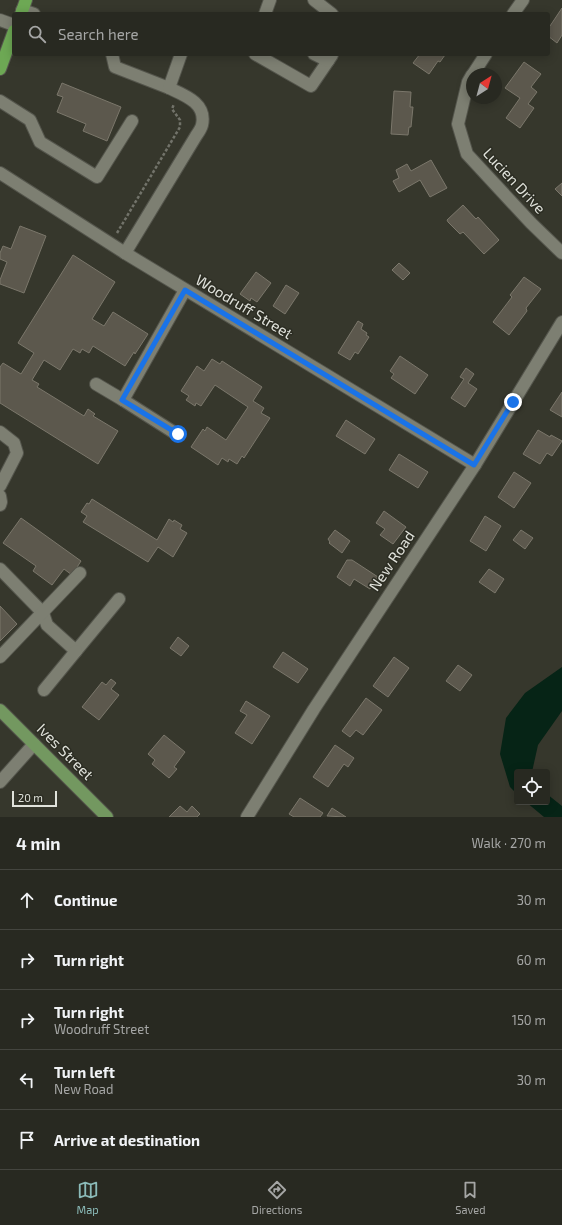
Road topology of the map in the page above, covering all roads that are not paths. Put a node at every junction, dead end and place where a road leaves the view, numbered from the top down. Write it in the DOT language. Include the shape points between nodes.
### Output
graph roads {
  1 [pos="270,0"];
  2 [pos="314,0"];
  3 [pos="522,0"];
  4 [pos="266,12"];
  5 [pos="329,12"];
  6 [pos="514,12"];
  7 [pos="0,20"];
  8 [pos="12,24"];
  9 [pos="12,36"];
  10 [pos="113,56"];
  11 [pos="181,56"];
  12 [pos="258,56"];
  13 [pos="485,56"];
  14 [pos="330,57"];
  15 [pos="477,68"];
  16 [pos="0,69"];
  17 [pos="173,90"];
  18 [pos="466,90"];
  19 [pos="0,101"];
  20 [pos="132,121"];
  21 [pos="0,173"];
  22 [pos="125,253"];
  23 [pos="562,253"];
  24 [pos="185,290"];
  25 [pos="562,322"];
  26 [pos="96,384"];
  27 [pos="122,400"];
  28 [pos="0,432"];
  29 [pos="178,434"];
  30 [pos="474,465"];
  31 [pos="0,486"];
  32 [pos="0,496"];
  33 [pos="0,505"];
  34 [pos="0,569"];
  35 [pos="80,573"];
  36 [pos="118,599"];
  37 [pos="43,613"];
  38 [pos="76,651"];
  39 [pos="0,657"];
  40 [pos="44,690"];
  41 [pos="0,710"];
  42 [pos="34,744"];
  43 [pos="0,782"];
  44 [pos="107,817"];
  45 [pos="247,817"];
  1 -- 4 [label="street"];
  2 -- 5 [label="street"];
  3 -- 6 [label="street"];
  7 -- 8 [label="street"];
  9 -- 16 [label="highway"];
  10 -- 17 [label="street" via="116,67"];
  11 -- 17 [label="street"];
  12 -- 14 [label="street" via="311,86"];
  13 -- 15 [label="street, Lucien Drive"];
  17 -- 22 [label="street" via="195,102 202,115 202,125"];
  18 -- 23 [label="street, Lucien Drive" via="458,124 467,154"];
  19 -- 20 [label="street" via="30,120 40,142 97,177"];
  21 -- 22 [label="street, Woodruff Street"];
  22 -- 24 [label="street, Woodruff Street"];
  24 -- 27 [label="street"];
  24 -- 30 [label="street, Woodruff Street"];
  25 -- 30 [label="street, New Road"];
  26 -- 27 [label="street"];
  27 -- 29 [label="street"];
  28 -- 31 [label="street" via="14,443 17,453"];
  30 -- 45 [label="street, New Road" via="318,703"];
  32 -- 33 [label="street"];
  34 -- 37 [label="street"];
  35 -- 37 [label="street"];
  36 -- 38 [label="street"];
  37 -- 38 [label="street" via="47,625"];
  37 -- 39 [label="street"];
  38 -- 40 [label="street"];
  41 -- 42 [label="main road, Ives Street"];
  42 -- 43 [label="street"];
  42 -- 44 [label="main road, Ives Street"];
}
